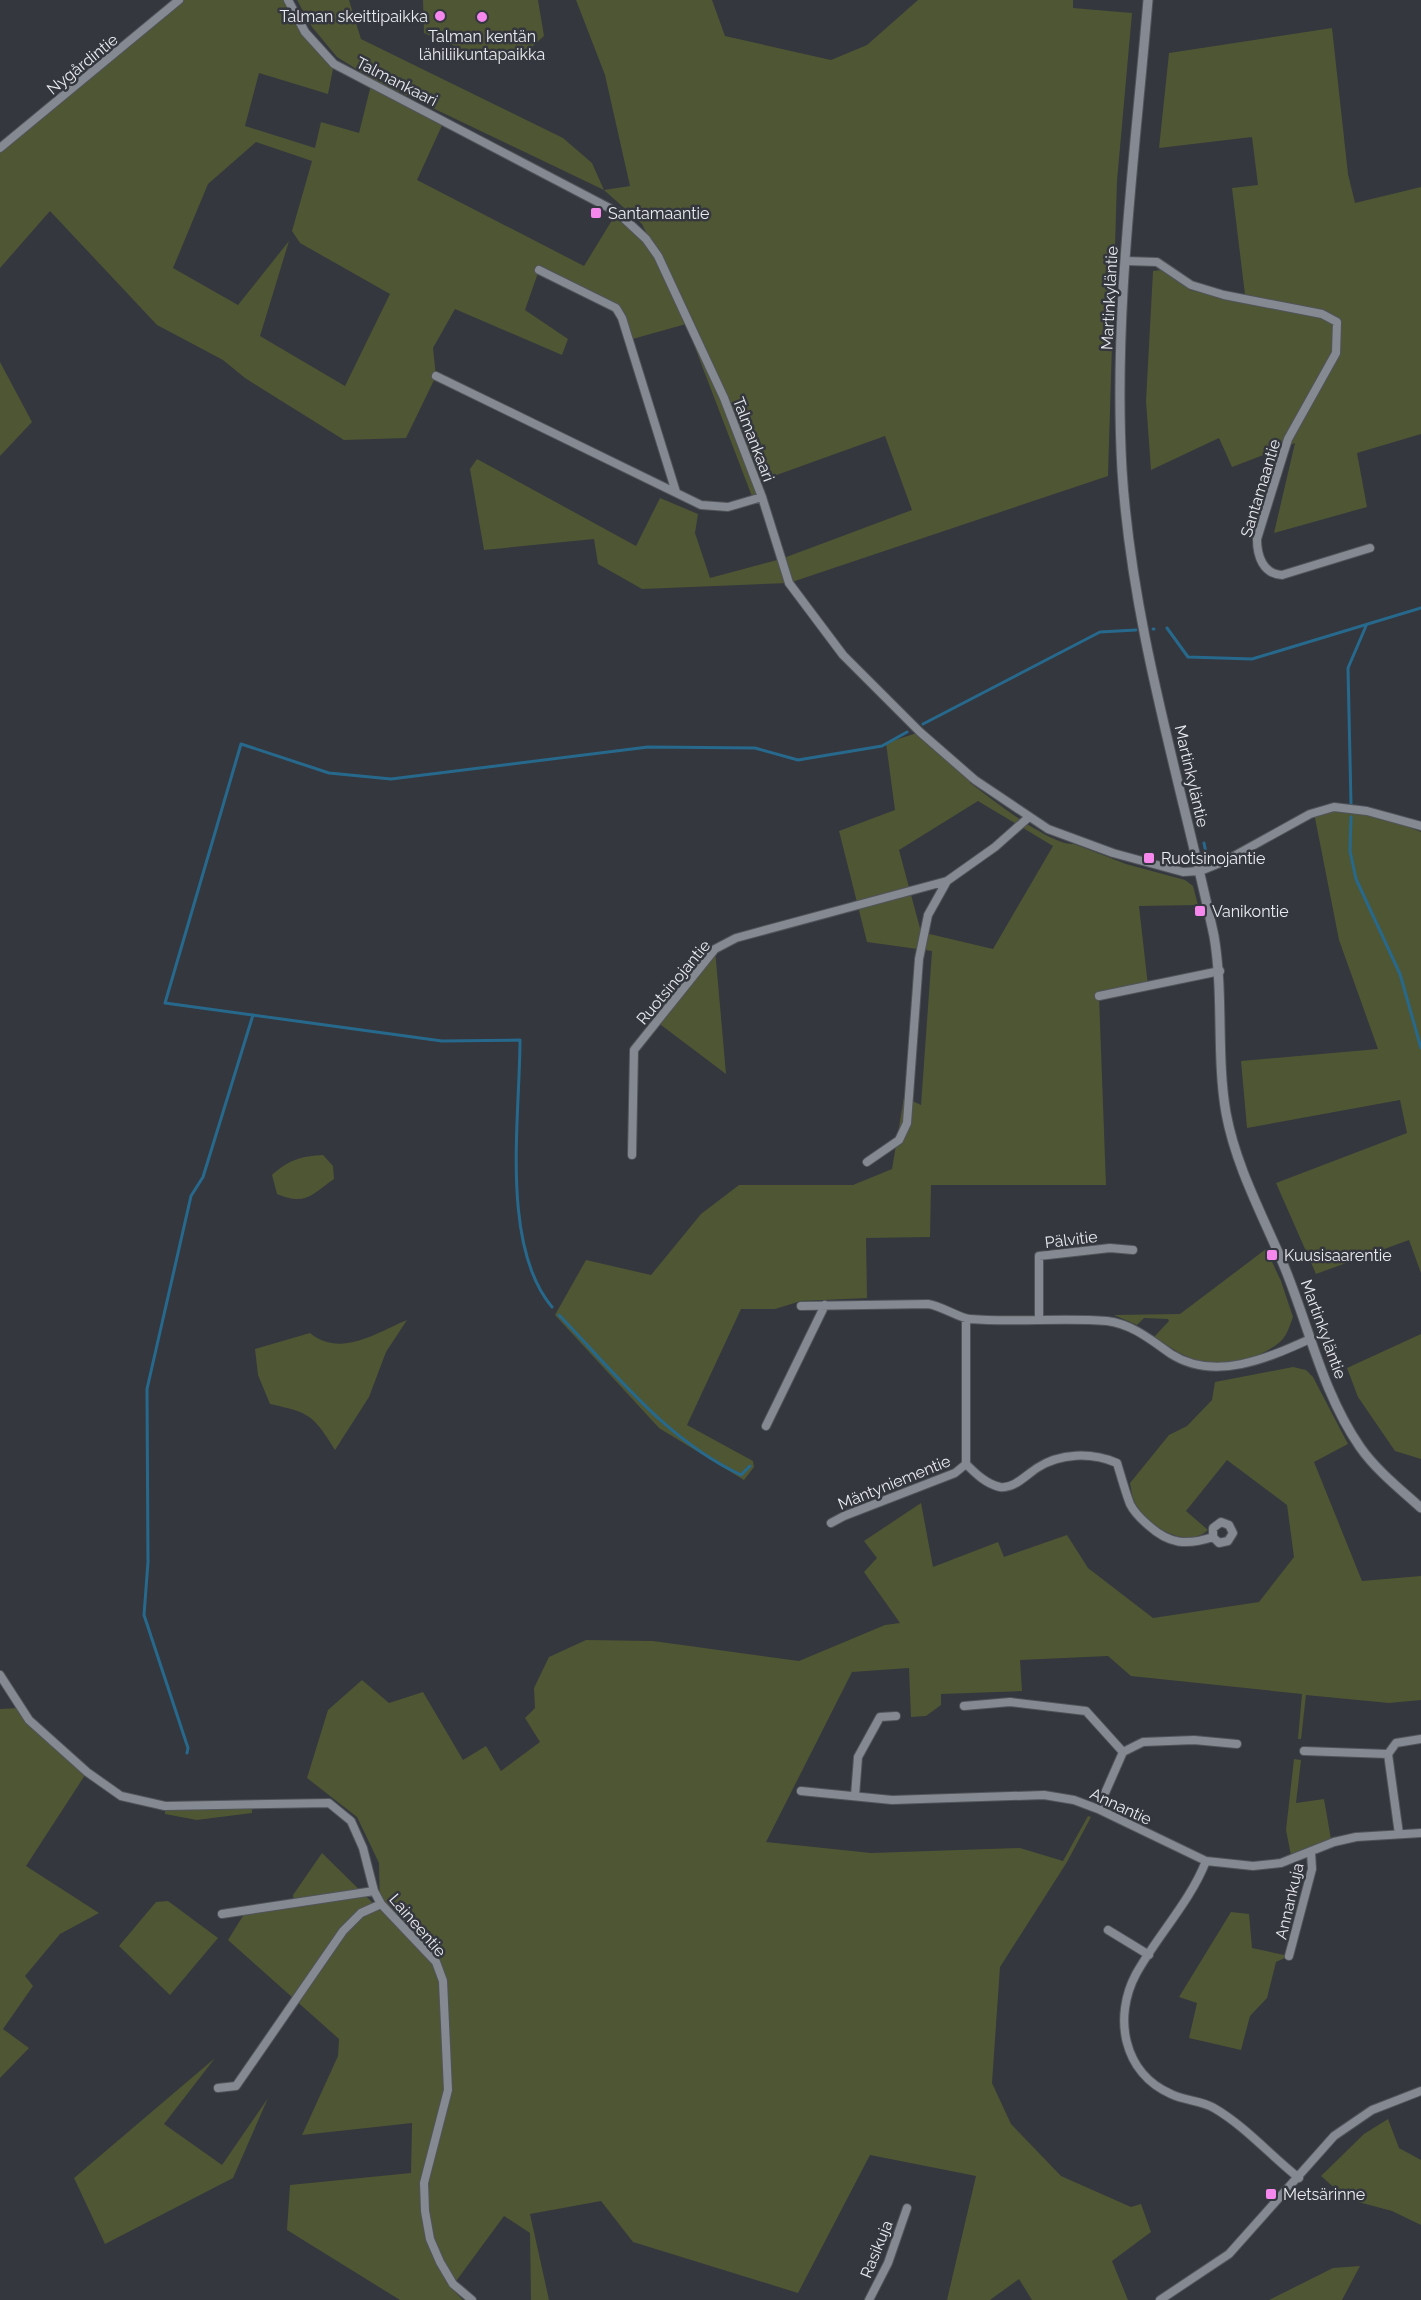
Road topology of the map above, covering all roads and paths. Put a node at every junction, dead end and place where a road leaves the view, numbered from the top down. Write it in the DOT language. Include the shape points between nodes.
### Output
graph roads {
  1 [pos="179,0"];
  2 [pos="288,0"];
  3 [pos="1148,0"];
  4 [pos="0,148"];
  5 [pos="1126,261"];
  6 [pos="538,270"];
  7 [pos="436,376"];
  8 [pos="676,492"];
  9 [pos="762,496"];
  10 [pos="1370,548"];
  11 [pos="1029,817"];
  12 [pos="1421,826"];
  13 [pos="1200,871"];
  14 [pos="947,881"];
  15 [pos="1220,971"];
  16 [pos="1099,996"];
  17 [pos="632,1155"];
  18 [pos="867,1162"];
  19 [pos="1133,1250"];
  20 [pos="825,1305"];
  21 [pos="801,1306"];
  22 [pos="966,1319"];
  23 [pos="1039,1320"];
  24 [pos="1310,1339"];
  25 [pos="766,1426"];
  26 [pos="966,1464"];
  27 [pos="1421,1508"];
  28 [pos="831,1523"];
  29 [pos="1213,1537"];
  30 [pos="0,1675"];
  31 [pos="964,1706"];
  32 [pos="896,1716"];
  33 [pos="1421,1739"];
  34 [pos="1237,1744"];
  35 [pos="1304,1751"];
  36 [pos="1123,1752"];
  37 [pos="1388,1754"];
  38 [pos="801,1791"];
  39 [pos="855,1796"];
  40 [pos="1098,1809"];
  41 [pos="1421,1833"];
  42 [pos="1399,1834"];
  43 [pos="1311,1852"];
  44 [pos="1206,1861"];
  45 [pos="374,1891"];
  46 [pos="381,1904"];
  47 [pos="222,1914"];
  48 [pos="1108,1930"];
  49 [pos="1149,1954"];
  50 [pos="1290,1956"];
  51 [pos="218,2088"];
  52 [pos="1421,2091"];
  53 [pos="1299,2178"];
  54 [pos="907,2208"];
  55 [pos="472,2300"];
  56 [pos="869,2300"];
  57 [pos="1160,2300"];
  1 -- 4 [label="street, Nygårdintie"];
  2 -- 9 [label="street, Talmankaari" via="305,32 334,64 617,212 646,239 658,256 724,398"];
  3 -- 5 [label="street, Martinkyläntie"];
  5 -- 10 [label="street, Santamaantie" via="1157,262 1191,285 1322,314 1337,322 1336,353 1288,439 1257,539 1257,552 1266,569 1282,575"];
  5 -- 13 [label="street, Martinkyläntie" via="1119,390 1129,536 1154,676"];
  6 -- 8 [label="street" via="616,308"];
  7 -- 8 [label="street"];
  8 -- 9 [label="street" via="701,505 728,507"];
  9 -- 11 [label="street, Talmankaari" via="789,583 843,655 975,780"];
  11 -- 13 [label="street, Talmankaari" via="1048,829 1113,853 1176,871"];
  11 -- 14 [label="street, Ruotsinojantie"];
  12 -- 13 [label="street" via="1367,811 1334,807 1310,814"];
  13 -- 15 [label="street, Martinkyläntie"];
  14 -- 17 [label="street, Ruotsinojantie" via="736,938 715,949 634,1050"];
  14 -- 18 [label="street" via="928,915 919,959 907,1123 899,1140"];
  15 -- 16 [label="street"];
  15 -- 24 [label="street, Martinkyläntie" via="1221,1082 1232,1142 1288,1275"];
  19 -- 23 [label="street, Pälvitie" via="1110,1248 1039,1256"];
  20 -- 21 [label="street"];
  20 -- 22 [label="street" via="928,1304"];
  20 -- 25 [label="street"];
  22 -- 23 [label="street"];
  22 -- 26 [label="street, Mäntyniementie"];
  23 -- 24 [label="street" via="1108,1321 1138,1331 1186,1361 1224,1368 1269,1357"];
  24 -- 27 [label="street, Martinkyläntie" via="1342,1417 1360,1448"];
  26 -- 28 [label="street, Mäntyniementie" via="956,1473"];
  26 -- 29 [label="street" via="982,1479 1002,1487 1064,1456 1104,1457 1117,1463 1138,1517 1160,1536 1173,1543"];
  30 -- 45 [label="street, Laineentie" via="29,1720 87,1772 121,1796 165,1806 329,1803 351,1821"];
  31 -- 36 [label="street" via="1010,1702 1086,1711"];
  32 -- 39 [label="street" via="880,1717 858,1757"];
  33 -- 37 [label="street" via="1396,1743"];
  34 -- 36 [label="street" via="1194,1740 1143,1742"];
  35 -- 37 [label="street"];
  36 -- 40 [label="street"];
  37 -- 42 [label="street"];
  38 -- 39 [label="street, Annantie"];
  39 -- 40 [label="street, Annantie" via="892,1800 1044,1794"];
  40 -- 44 [label="street, Annantie"];
  41 -- 42 [label="street, Annantie"];
  42 -- 43 [label="street, Annantie" via="1356,1837"];
  43 -- 44 [label="street, Annantie" via="1262,1865"];
  43 -- 50 [label="street, Annankuja" via="1311,1869"];
  44 -- 49 [label="street"];
  45 -- 46 [label="street, Laineentie"];
  45 -- 47 [label="street"];
  46 -- 51 [label="street" via="361,1913 343,1931 236,2086"];
  46 -- 55 [label="street, Laineentie" via="436,1962 443,1981 448,2090 424,2183 425,2211 430,2239 440,2262 453,2284"];
  48 -- 49 [label="street"];
  49 -- 53 [label="street" via="1125,2000 1127,2048 1136,2064 1147,2078 1171,2094 1215,2108"];
  52 -- 53 [label="street" via="1372,2110 1350,2124 1334,2136"];
  53 -- 57 [label="street" via="1229,2254"];
  54 -- 56 [label="street, Rasikuja" via="888,2263"];
}
